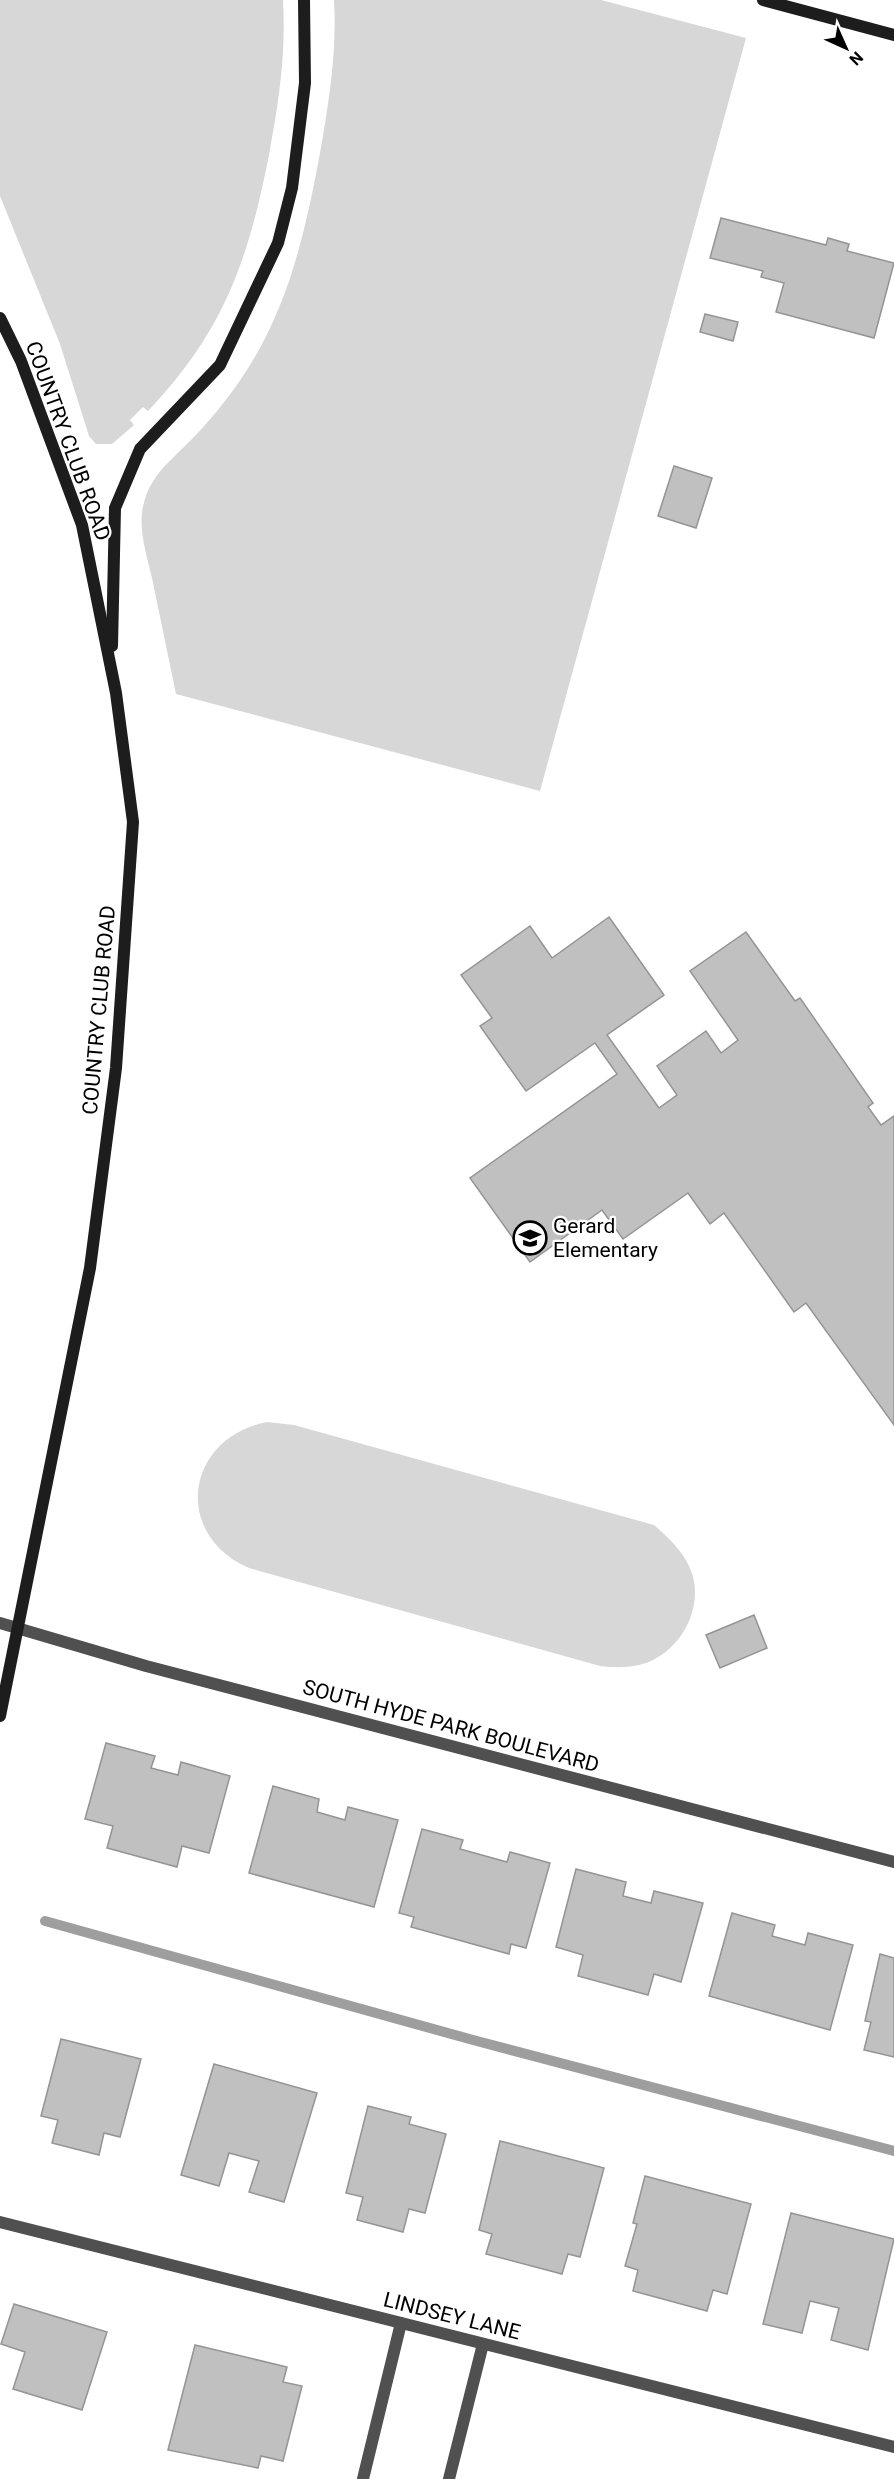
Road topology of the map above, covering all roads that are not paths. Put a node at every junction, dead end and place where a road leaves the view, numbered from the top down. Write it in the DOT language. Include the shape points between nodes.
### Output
graph roads {
  1 [pos="304,0"];
  2 [pos="763,0"];
  3 [pos="894,35"];
  4 [pos="0,318"];
  5 [pos="111,669"];
  6 [pos="0,1623"];
  7 [pos="18,1628"];
  8 [pos="0,1716"];
  9 [pos="894,1862"];
  10 [pos="0,2222"];
  11 [pos="401,2323"];
  12 [pos="483,2344"];
  13 [pos="894,2447"];
  14 [pos="363,2479"];
  15 [pos="449,2479"];
  1 -- 5 [label="main road" via="305,83 292,188 278,243 220,365 140,449 115,508"];
  2 -- 3 [label="main road"];
  4 -- 5 [label="main road, COUNTRY CLUB ROAD" via="21,361 82,525"];
  5 -- 7 [label="main road, COUNTRY CLUB ROAD" via="133,822 116,1068 90,1268"];
  6 -- 7 [label="street, SOUTH HYDE PARK BOULEVARD"];
  7 -- 8 [label="main road, COUNTRY CLUB ROAD"];
  7 -- 9 [label="street, SOUTH HYDE PARK BOULEVARD" via="168,1672"];
  10 -- 11 [label="street, LINDSEY LANE"];
  11 -- 12 [label="street, LINDSEY LANE"];
  11 -- 14 [label="street"];
  12 -- 13 [label="street, LINDSEY LANE"];
  12 -- 15 [label="street"];
}
